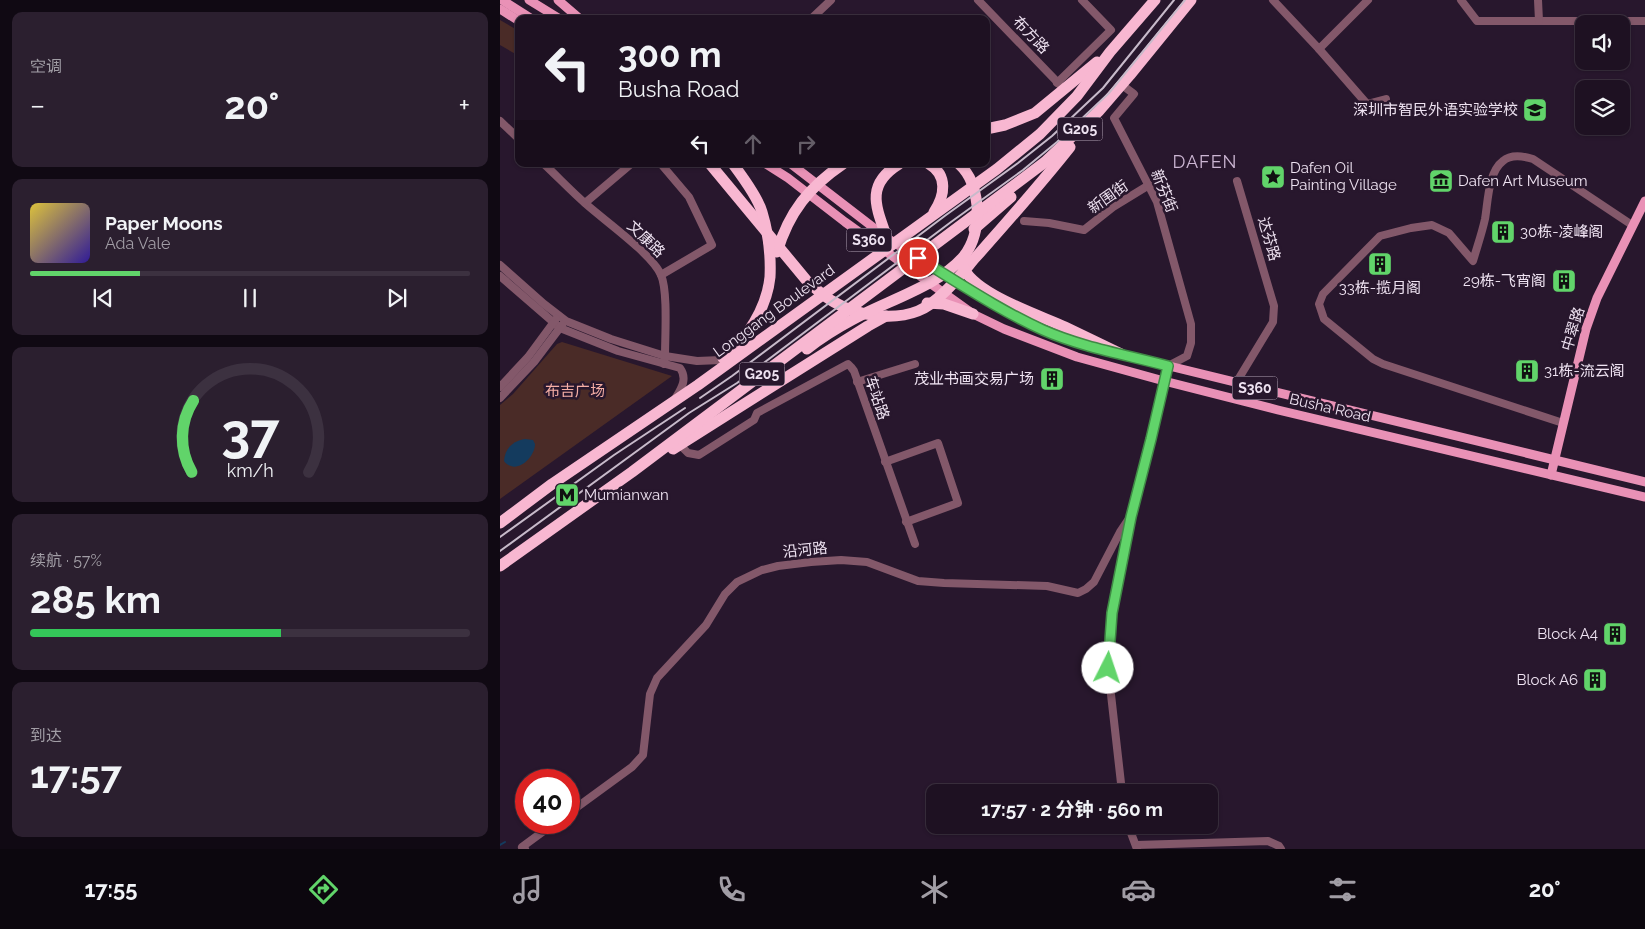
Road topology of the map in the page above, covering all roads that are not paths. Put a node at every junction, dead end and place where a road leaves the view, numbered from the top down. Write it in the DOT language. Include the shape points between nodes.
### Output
graph roads {
  1 [pos="502,0"];
  2 [pos="529,0"];
  3 [pos="558,0"];
  4 [pos="831,0"];
  5 [pos="978,0"];
  6 [pos="1082,0"];
  7 [pos="1156,0"];
  8 [pos="1191,0"];
  9 [pos="1273,0"];
  10 [pos="1368,0"];
  11 [pos="1461,0"];
  12 [pos="1538,0"];
  13 [pos="500,9"];
  14 [pos="526,15"];
  15 [pos="553,15"];
  16 [pos="575,15"];
  17 [pos="815,15"];
  18 [pos="515,18"];
  19 [pos="1539,21"];
  20 [pos="1645,21"];
  21 [pos="1319,49"];
  22 [pos="1110,52"];
  23 [pos="1122,85"];
  24 [pos="1060,86"];
  25 [pos="1386,99"];
  26 [pos="1094,116"];
  27 [pos="500,121"];
  28 [pos="990,128"];
  29 [pos="515,136"];
  30 [pos="1045,162"];
  31 [pos="547,167"];
  32 [pos="627,167"];
  33 [pos="664,167"];
  34 [pos="712,167"];
  35 [pos="735,167"];
  36 [pos="771,167"];
  37 [pos="794,167"];
  38 [pos="840,167"];
  39 [pos="894,167"];
  40 [pos="934,167"];
  41 [pos="962,167"];
  42 [pos="1237,181"];
  43 [pos="1149,185"];
  44 [pos="1645,202"];
  45 [pos="585,203"];
  46 [pos="931,217"];
  47 [pos="1024,221"];
  48 [pos="1632,225"];
  49 [pos="887,238"];
  50 [pos="500,265"];
  51 [pos="661,275"];
  52 [pos="500,276"];
  53 [pos="770,278"];
  54 [pos="973,314"];
  55 [pos="559,315"];
  56 [pos="566,320"];
  57 [pos="557,326"];
  58 [pos="1121,354"];
  59 [pos="665,360"];
  60 [pos="721,360"];
  61 [pos="915,364"];
  62 [pos="1168,366"];
  63 [pos="857,382"];
  64 [pos="1164,382"];
  65 [pos="1236,383"];
  66 [pos="698,386"];
  67 [pos="500,387"];
  68 [pos="500,398"];
  69 [pos="674,402"];
  70 [pos="1563,422"];
  71 [pos="680,445"];
  72 [pos="1555,461"];
  73 [pos="885,462"];
  74 [pos="632,472"];
  75 [pos="1552,475"];
  76 [pos="1645,482"];
  77 [pos="1645,497"];
  78 [pos="1131,517"];
  79 [pos="906,522"];
  80 [pos="500,523"];
  81 [pos="915,544"];
  82 [pos="502,566"];
  83 [pos="1121,784"];
  84 [pos="580,805"];
  85 [pos="541,834"];
  86 [pos="1131,834"];
  87 [pos="1136,847"];
  88 [pos="523,848"];
  89 [pos="1281,849"];
  1 -- 14 [label="main road"];
  2 -- 15 [label="main road"];
  3 -- 16 [label="main road"];
  4 -- 17 [label="street"];
  5 -- 24 [label="street, 布方路"];
  6 -- 24 [label="street" via="1110,30"];
  7 -- 22 [label="highway, Longgang Boulevard / G205"];
  8 -- 23 [label="highway, G205"];
  9 -- 21 [label="street"];
  10 -- 21 [label="street"];
  11 -- 19 [label="street" via="1477,21"];
  12 -- 19 [label="street"];
  13 -- 18 [label="main road"];
  19 -- 20 [label="street"];
  21 -- 25 [label="street" via="1367,104"];
  22 -- 24 [label="highway"];
  22 -- 46 [label="highway, Longgang Boulevard / G205" via="1077,96 1040,134"];
  23 -- 26 [label="highway, G205"];
  23 -- 43 [label="street, 新芬街" via="1134,94 1114,118"];
  24 -- 28 [label="highway" via="1035,113"];
  26 -- 30 [label="highway, G205"];
  26 -- 34 [label="highway" via="1034,192 948,289 919,311 899,315 855,312 835,303 807,281"];
  27 -- 29 [label="street"];
  30 -- 58 [label="highway" via="1029,181 968,234 962,247 964,269 972,280 1015,306"];
  30 -- 74 [label="highway, G205"];
  31 -- 45 [label="street, 文康路"];
  32 -- 45 [label="street"];
  33 -- 51 [label="street" via="689,197 712,245"];
  35 -- 53 [label="highway" via="762,211 769,247"];
  36 -- 54 [label="main road, Busha Road / S360"];
  37 -- 49 [label="main road, S360"];
  38 -- 53 [label="highway" via="804,197 792,215"];
  39 -- 49 [label="highway" via="886,172 876,196 876,207"];
  40 -- 46 [label="highway" via="942,180 944,195"];
  41 -- 71 [label="highway" via="971,179 977,210 973,240 955,266 851,320 813,344"];
  42 -- 65 [label="street, 达芬路" via="1274,306 1274,322"];
  43 -- 47 [label="street, 新围街" via="1112,207 1084,230"];
  43 -- 62 [label="street, 新芬街" via="1157,202 1191,324 1192,343 1187,356"];
  44 -- 48 [label="main road, 中翠路"];
  45 -- 51 [label="street, 文康路" via="645,255"];
  46 -- 66 [label="highway, Longgang Boulevard / G205"];
  48 -- 70 [label="main road, 中翠路" via="1586,328"];
  48 -- 70 [label="street" via="1533,159 1510,156 1495,170 1473,261 1449,233 1432,224 1380,236 1323,294 1319,304 1324,319 1378,362"];
  49 -- 58 [label="main road, Busha Road / S360" via="980,297 1045,330"];
  50 -- 55 [label="street"];
  51 -- 59 [label="street, 文康路"];
  52 -- 57 [label="street"];
  53 -- 60 [label="highway" via="758,316 732,352"];
  54 -- 64 [label="main road, Busha Road / S360" via="1077,357"];
  54 -- 71 [label="highway" via="944,304 922,302 898,310"];
  55 -- 56 [label="street"];
  55 -- 57 [label="street"];
  56 -- 57 [label="street"];
  56 -- 59 [label="street"];
  57 -- 59 [label="street" via="618,351"];
  57 -- 67 [label="street"];
  57 -- 68 [label="street" via="534,362"];
  58 -- 62 [label="main road, Busha Road / S360"];
  59 -- 60 [label="street"];
  59 -- 69 [label="street" via="684,374 684,383"];
  60 -- 66 [label="highway"];
  61 -- 63 [label="street"];
  62 -- 64 [label="street"];
  62 -- 65 [label="main road, Busha Road / S360"];
  63 -- 71 [label="street, 车站路" via="851,366 844,365 757,413 754,420 699,455 688,453"];
  63 -- 73 [label="street, 车站路"];
  64 -- 75 [label="main road, Busha Road / S360"];
  64 -- 78 [label="street"];
  65 -- 72 [label="main road, Busha Road / S360"];
  66 -- 69 [label="highway, Longgang Boulevard / G205"];
  69 -- 80 [label="highway, Longgang Boulevard / G205"];
  70 -- 72 [label="main road, 中翠路"];
  71 -- 74 [label="highway"];
  72 -- 75 [label="main road, 中翠路"];
  72 -- 76 [label="main road, Busha Road / S360"];
  73 -- 79 [label="street, 车站路"];
  73 -- 79 [label="street" via="938,443 958,503"];
  74 -- 82 [label="highway, G205"];
  75 -- 77 [label="main road, Busha Road / S360"];
  78 -- 83 [label="street" via="1112,613 1108,668"];
  78 -- 84 [label="street, 沿河路" via="1094,582 1078,593 1047,586 918,581 867,562 841,560 778,566 737,582 725,594 706,625 657,678 650,694 643,755 632,768"];
  79 -- 81 [label="street, 车站路"];
  85 -- 88 [label="street"];
  86 -- 87 [label="street"];
  87 -- 89 [label="street" via="1268,841"];
}
